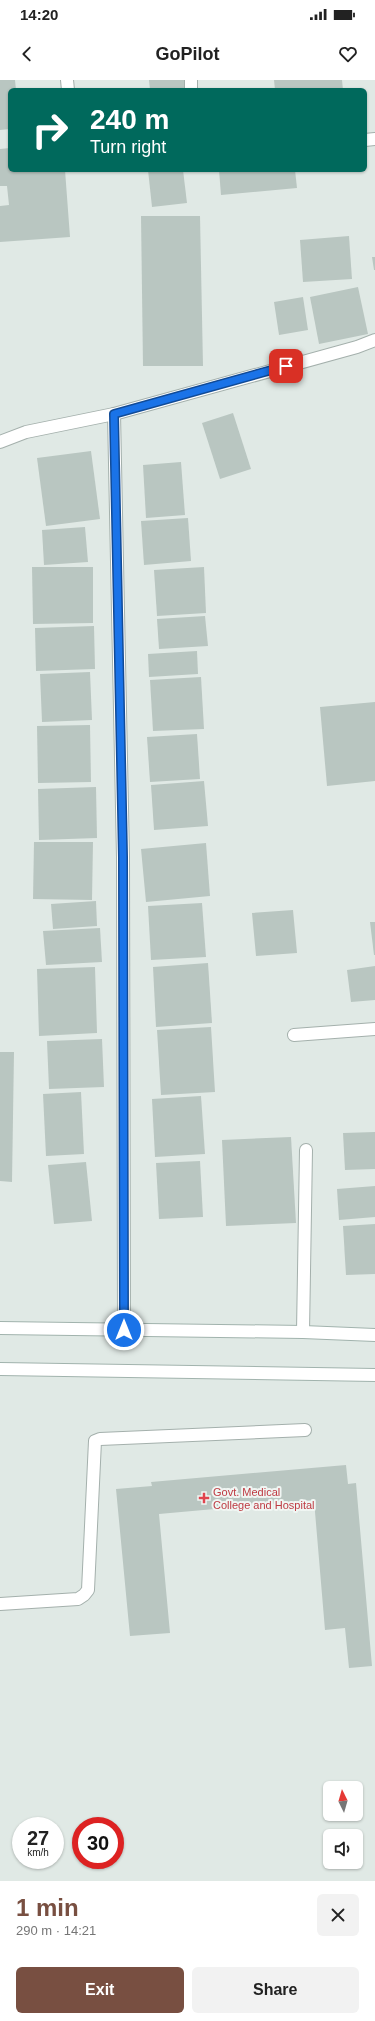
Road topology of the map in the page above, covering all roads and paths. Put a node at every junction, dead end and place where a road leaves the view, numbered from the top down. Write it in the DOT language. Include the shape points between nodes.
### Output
graph roads {
  1 [pos="375,340"];
  2 [pos="114,414"];
  3 [pos="0,442"];
  4 [pos="375,1029"];
  5 [pos="294,1035"];
  6 [pos="306,1150"];
  7 [pos="0,1328"];
  8 [pos="124,1330"];
  9 [pos="303,1332"];
  10 [pos="375,1335"];
  11 [pos="0,1369"];
  12 [pos="375,1375"];
  13 [pos="305,1430"];
  14 [pos="0,1604"];
  1 -- 2 [label="street" via="357,348"];
  2 -- 3 [label="street" via="26,432"];
  2 -- 8 [label="street" via="123,857"];
  4 -- 5 [label="street"];
  6 -- 9 [label="street"];
  7 -- 8 [label="street"];
  8 -- 9 [label="street"];
  9 -- 10 [label="street"];
  11 -- 12 [label="street"];
  13 -- 14 [label="street" via="95,1441 88,1590 78,1599"];
}
